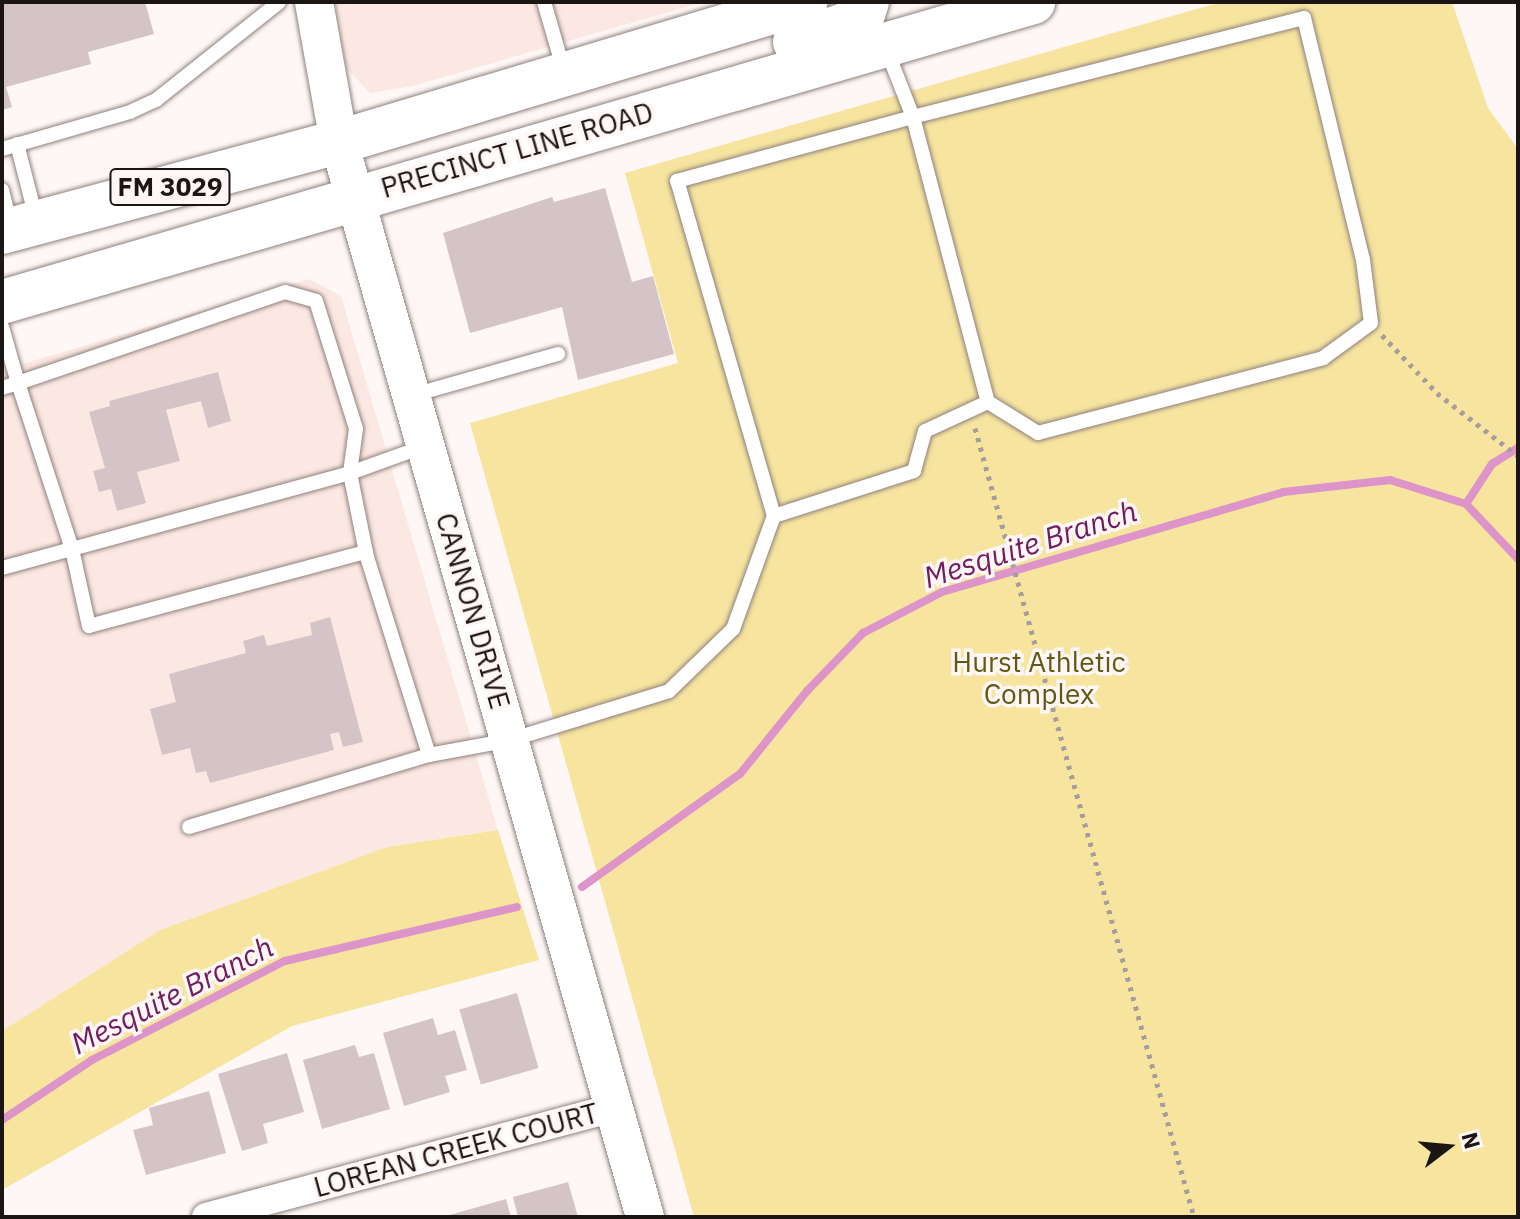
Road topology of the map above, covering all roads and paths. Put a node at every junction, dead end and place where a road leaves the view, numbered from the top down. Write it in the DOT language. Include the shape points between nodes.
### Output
graph roads {
  1 [pos="279,2"];
  2 [pos="314,2"];
  3 [pos="544,2"];
  4 [pos="805,2"];
  5 [pos="867,2"];
  6 [pos="905,2"];
  7 [pos="1033,2"];
  8 [pos="885,45"];
  9 [pos="565,74"];
  10 [pos="764,79"];
  11 [pos="913,117"];
  12 [pos="339,142"];
  13 [pos="9,146"];
  14 [pos="354,197"];
  15 [pos="13,218"];
  16 [pos="2,302"];
  17 [pos="1371,323"];
  18 [pos="2,327"];
  19 [pos="558,354"];
  20 [pos="18,383"];
  21 [pos="2,388"];
  22 [pos="411,396"];
  23 [pos="988,402"];
  24 [pos="970,410"];
  25 [pos="425,445"];
  26 [pos="1518,456"];
  27 [pos="350,473"];
  28 [pos="774,516"];
  29 [pos="72,549"];
  30 [pos="366,552"];
  31 [pos="2,568"];
  32 [pos="510,740"];
  33 [pos="429,755"];
  34 [pos="189,827"];
  35 [pos="614,1108"];
  36 [pos="206,1217"];
  37 [pos="645,1217"];
  38 [pos="1194,1217"];
  1 -- 13 [label="lane" via="156,100"];
  2 -- 12 [label="street, CANNON DRIVE"];
  3 -- 9 [label="lane"];
  4 -- 9 [label="main road, PRECINCT LINE ROAD / FM 3029"];
  5 -- 10 [label="main road" via="863,14 845,25 801,38 778,52"];
  6 -- 8 [label="main road"];
  7 -- 8 [label="main road, PRECINCT LINE ROAD / FM 3029"];
  8 -- 10 [label="main road, PRECINCT LINE ROAD / FM 3029"];
  8 -- 11 [label="lane"];
  9 -- 12 [label="main road, PRECINCT LINE ROAD / FM 3029"];
  10 -- 14 [label="main road, PRECINCT LINE ROAD / FM 3029"];
  11 -- 17 [label="lane" via="1304,18 1363,260"];
  11 -- 23 [label="lane"];
  11 -- 28 [label="lane" via="677,181"];
  12 -- 14 [label="street, CANNON DRIVE"];
  12 -- 15 [label="main road, PRECINCT LINE ROAD / FM 3029"];
  13 -- 15 [label="lane"];
  14 -- 16 [label="main road, PRECINCT LINE ROAD / FM 3029"];
  14 -- 22 [label="street, CANNON DRIVE"];
  17 -- 23 [label="lane" via="1323,358 1038,433"];
  17 -- 26 [label="path" via="1437,393"];
  18 -- 20 [label="lane"];
  19 -- 22 [label="lane"];
  20 -- 21 [label="lane"];
  20 -- 27 [label="lane" via="285,292 316,301 356,429"];
  20 -- 29 [label="lane"];
  22 -- 25 [label="street, CANNON DRIVE"];
  23 -- 24 [label="lane"];
  24 -- 28 [label="lane" via="925,431 914,471"];
  24 -- 38 [label="path"];
  25 -- 27 [label="lane"];
  25 -- 32 [label="street, CANNON DRIVE"];
  27 -- 29 [label="lane"];
  27 -- 30 [label="lane"];
  28 -- 32 [label="lane" via="733,629 669,691"];
  29 -- 30 [label="lane" via="89,626"];
  29 -- 31 [label="lane"];
  30 -- 33 [label="lane"];
  32 -- 33 [label="lane"];
  32 -- 35 [label="street, CANNON DRIVE"];
  33 -- 34 [label="lane"];
  35 -- 36 [label="street, LOREAN CREEK COURT"];
  35 -- 37 [label="street, CANNON DRIVE"];
}
